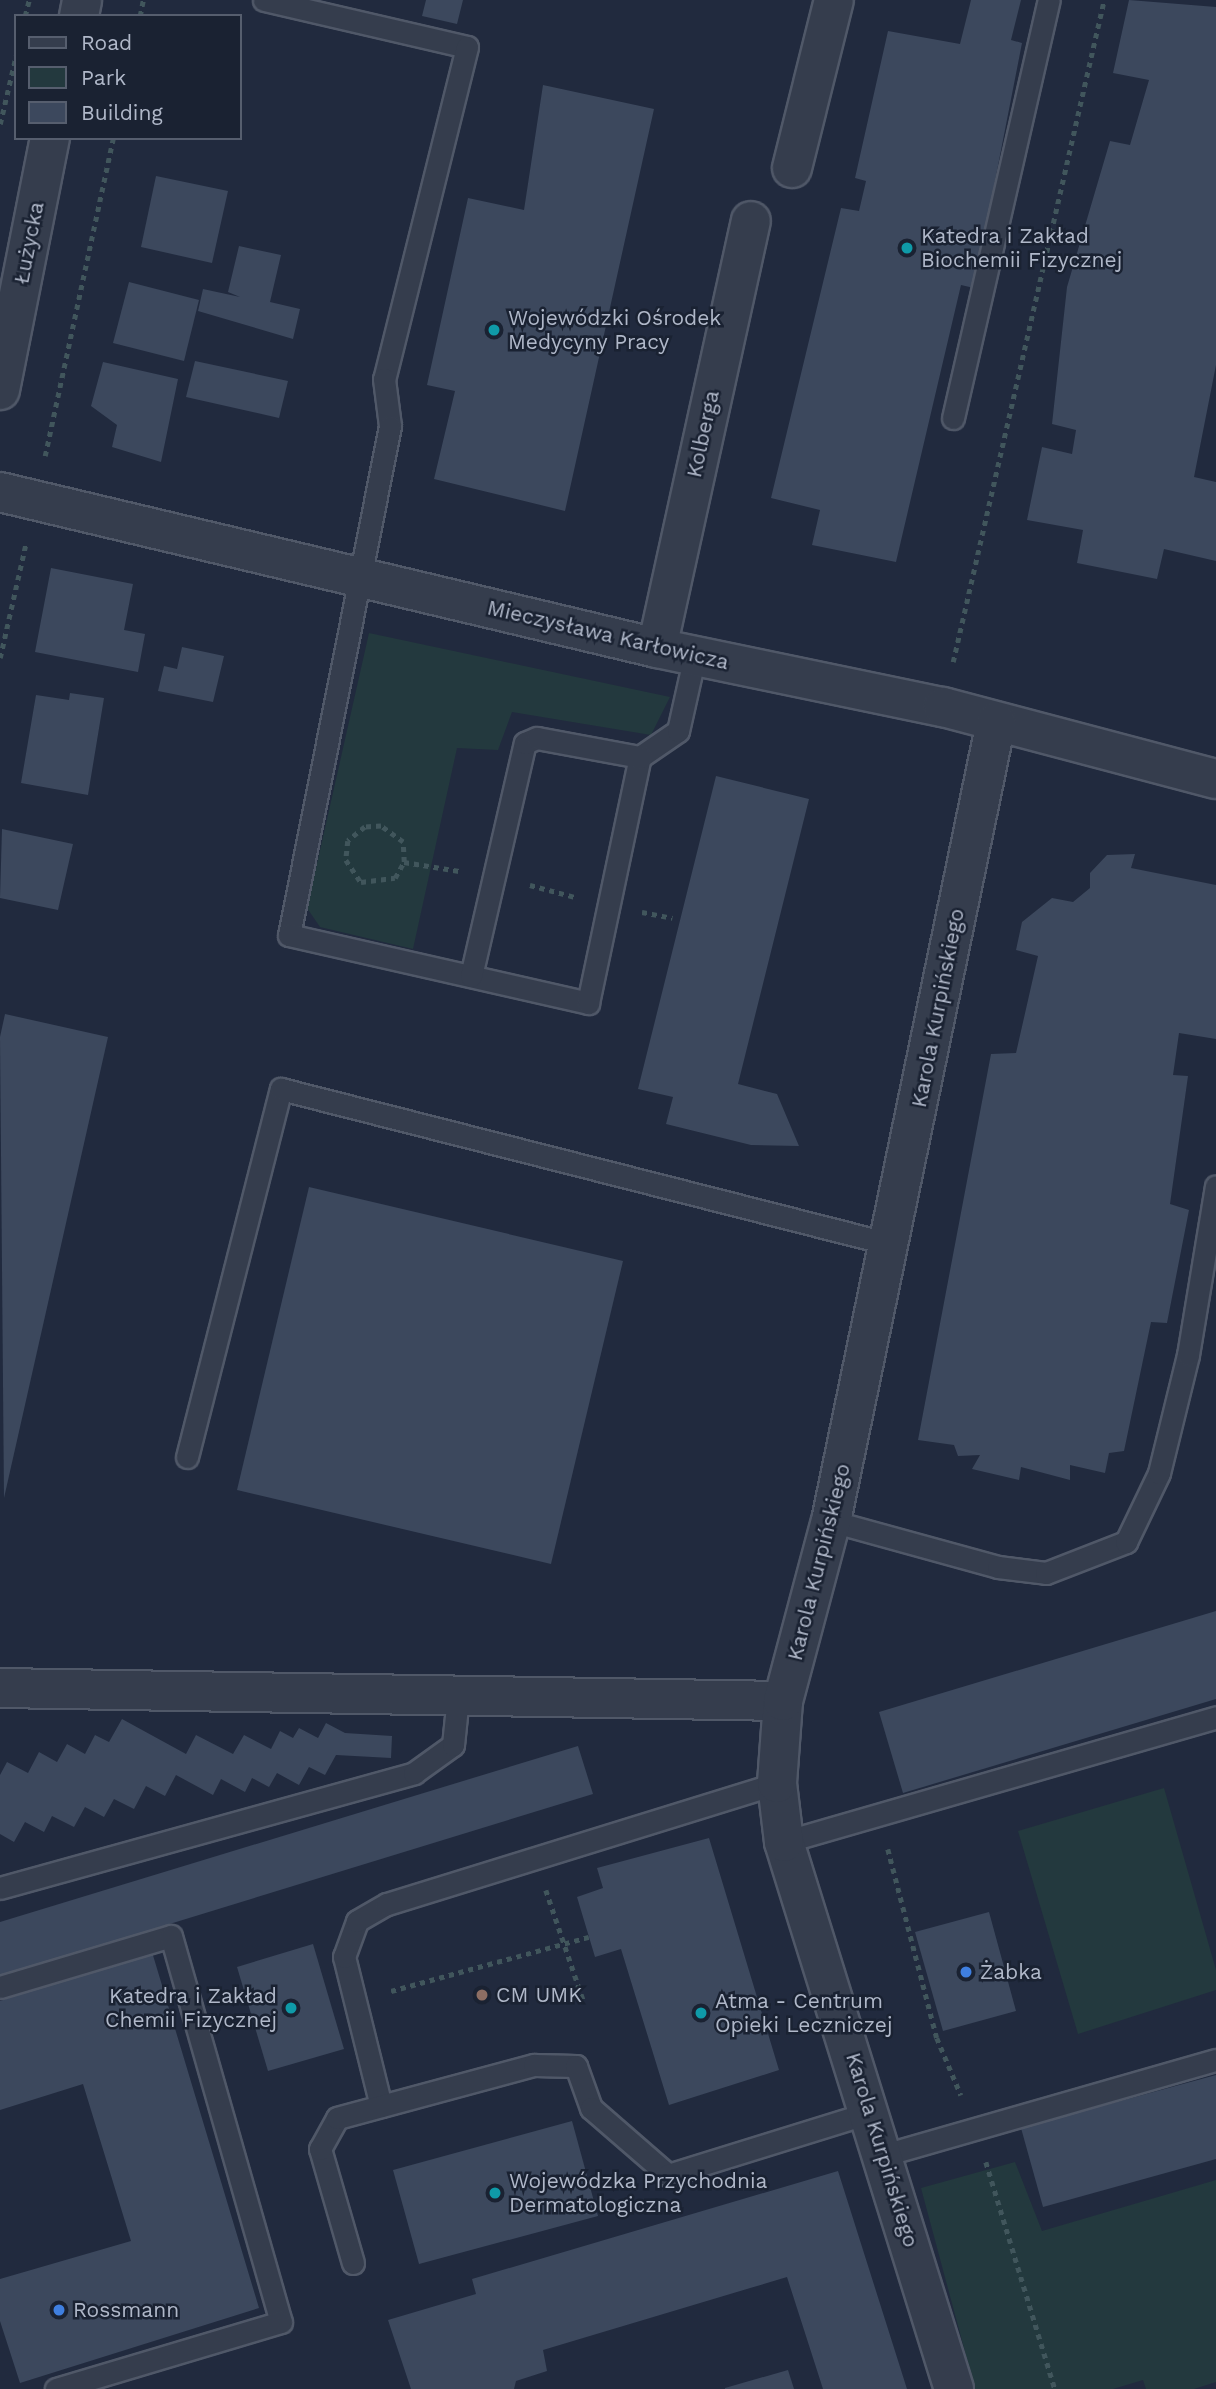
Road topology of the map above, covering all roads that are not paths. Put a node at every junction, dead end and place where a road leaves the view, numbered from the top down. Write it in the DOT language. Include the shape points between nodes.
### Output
graph roads {
  1 [pos="264,0"];
  2 [pos="834,0"];
  3 [pos="1049,0"];
  4 [pos="50,140"];
  5 [pos="792,168"];
  6 [pos="751,221"];
  7 [pos="0,390"];
  8 [pos="953,418"];
  9 [pos="18,496"];
  10 [pos="356,576"];
  11 [pos="657,648"];
  12 [pos="695,655"];
  13 [pos="996,722"];
  14 [pos="640,757"];
  15 [pos="1216,779"];
  16 [pos="471,976"];
  17 [pos="1216,1186"];
  18 [pos="891,1244"];
  19 [pos="187,1457"];
  20 [pos="831,1521"];
  21 [pos="0,1688"];
  22 [pos="458,1698"];
  23 [pos="783,1701"];
  24 [pos="1216,1717"];
  25 [pos="777,1783"];
  26 [pos="784,1842"];
  27 [pos="0,1888"];
  28 [pos="0,1987"];
  29 [pos="1216,2060"];
  30 [pos="381,2106"];
  31 [pos="871,2112"];
  32 [pos="884,2155"];
  33 [pos="353,2263"];
  34 [pos="56,2389"];
  35 [pos="954,2389"];
  1 -- 10 [label="lane" via="467,47 384,379 390,426"];
  2 -- 5 [label="street"];
  3 -- 8 [label="lane"];
  4 -- 7 [label="street, Łużycka"];
  6 -- 11 [label="street, Kolberga"];
  9 -- 10 [label="street, Mieczysława Karłowicza"];
  10 -- 11 [label="street, Mieczysława Karłowicza"];
  10 -- 16 [label="lane" via="289,935"];
  11 -- 12 [label="street, Mieczysława Karłowicza"];
  12 -- 13 [label="street, Mieczysława Karłowicza"];
  12 -- 14 [label="lane" via="678,731"];
  13 -- 15 [label="street, Mieczysława Karłowicza"];
  13 -- 18 [label="street, Karola Kurpińskiego"];
  14 -- 16 [label="lane" via="537,738 525,743"];
  14 -- 16 [label="lane" via="588,1003"];
  17 -- 20 [label="lane" via="1188,1356 1162,1460 1126,1542 1046,1573 998,1567"];
  18 -- 19 [label="lane" via="281,1089"];
  18 -- 20 [label="street, Karola Kurpińskiego"];
  20 -- 23 [label="street, Karola Kurpińskiego"];
  21 -- 22 [label="street"];
  22 -- 23 [label="street"];
  22 -- 27 [label="lane" via="453,1745 414,1773"];
  23 -- 25 [label="street, Karola Kurpińskiego"];
  24 -- 26 [label="lane"];
  25 -- 26 [label="street, Karola Kurpińskiego"];
  25 -- 30 [label="lane" via="536,1863 387,1904 358,1922 344,1957"];
  26 -- 31 [label="street, Karola Kurpińskiego"];
  28 -- 34 [label="lane" via="171,1936 281,2322"];
  29 -- 32 [label="lane"];
  30 -- 31 [label="lane" via="534,2065 576,2066 591,2108 668,2175"];
  30 -- 33 [label="lane" via="337,2118 320,2149"];
  31 -- 32 [label="street, Karola Kurpińskiego"];
  32 -- 35 [label="street, Karola Kurpińskiego"];
}
